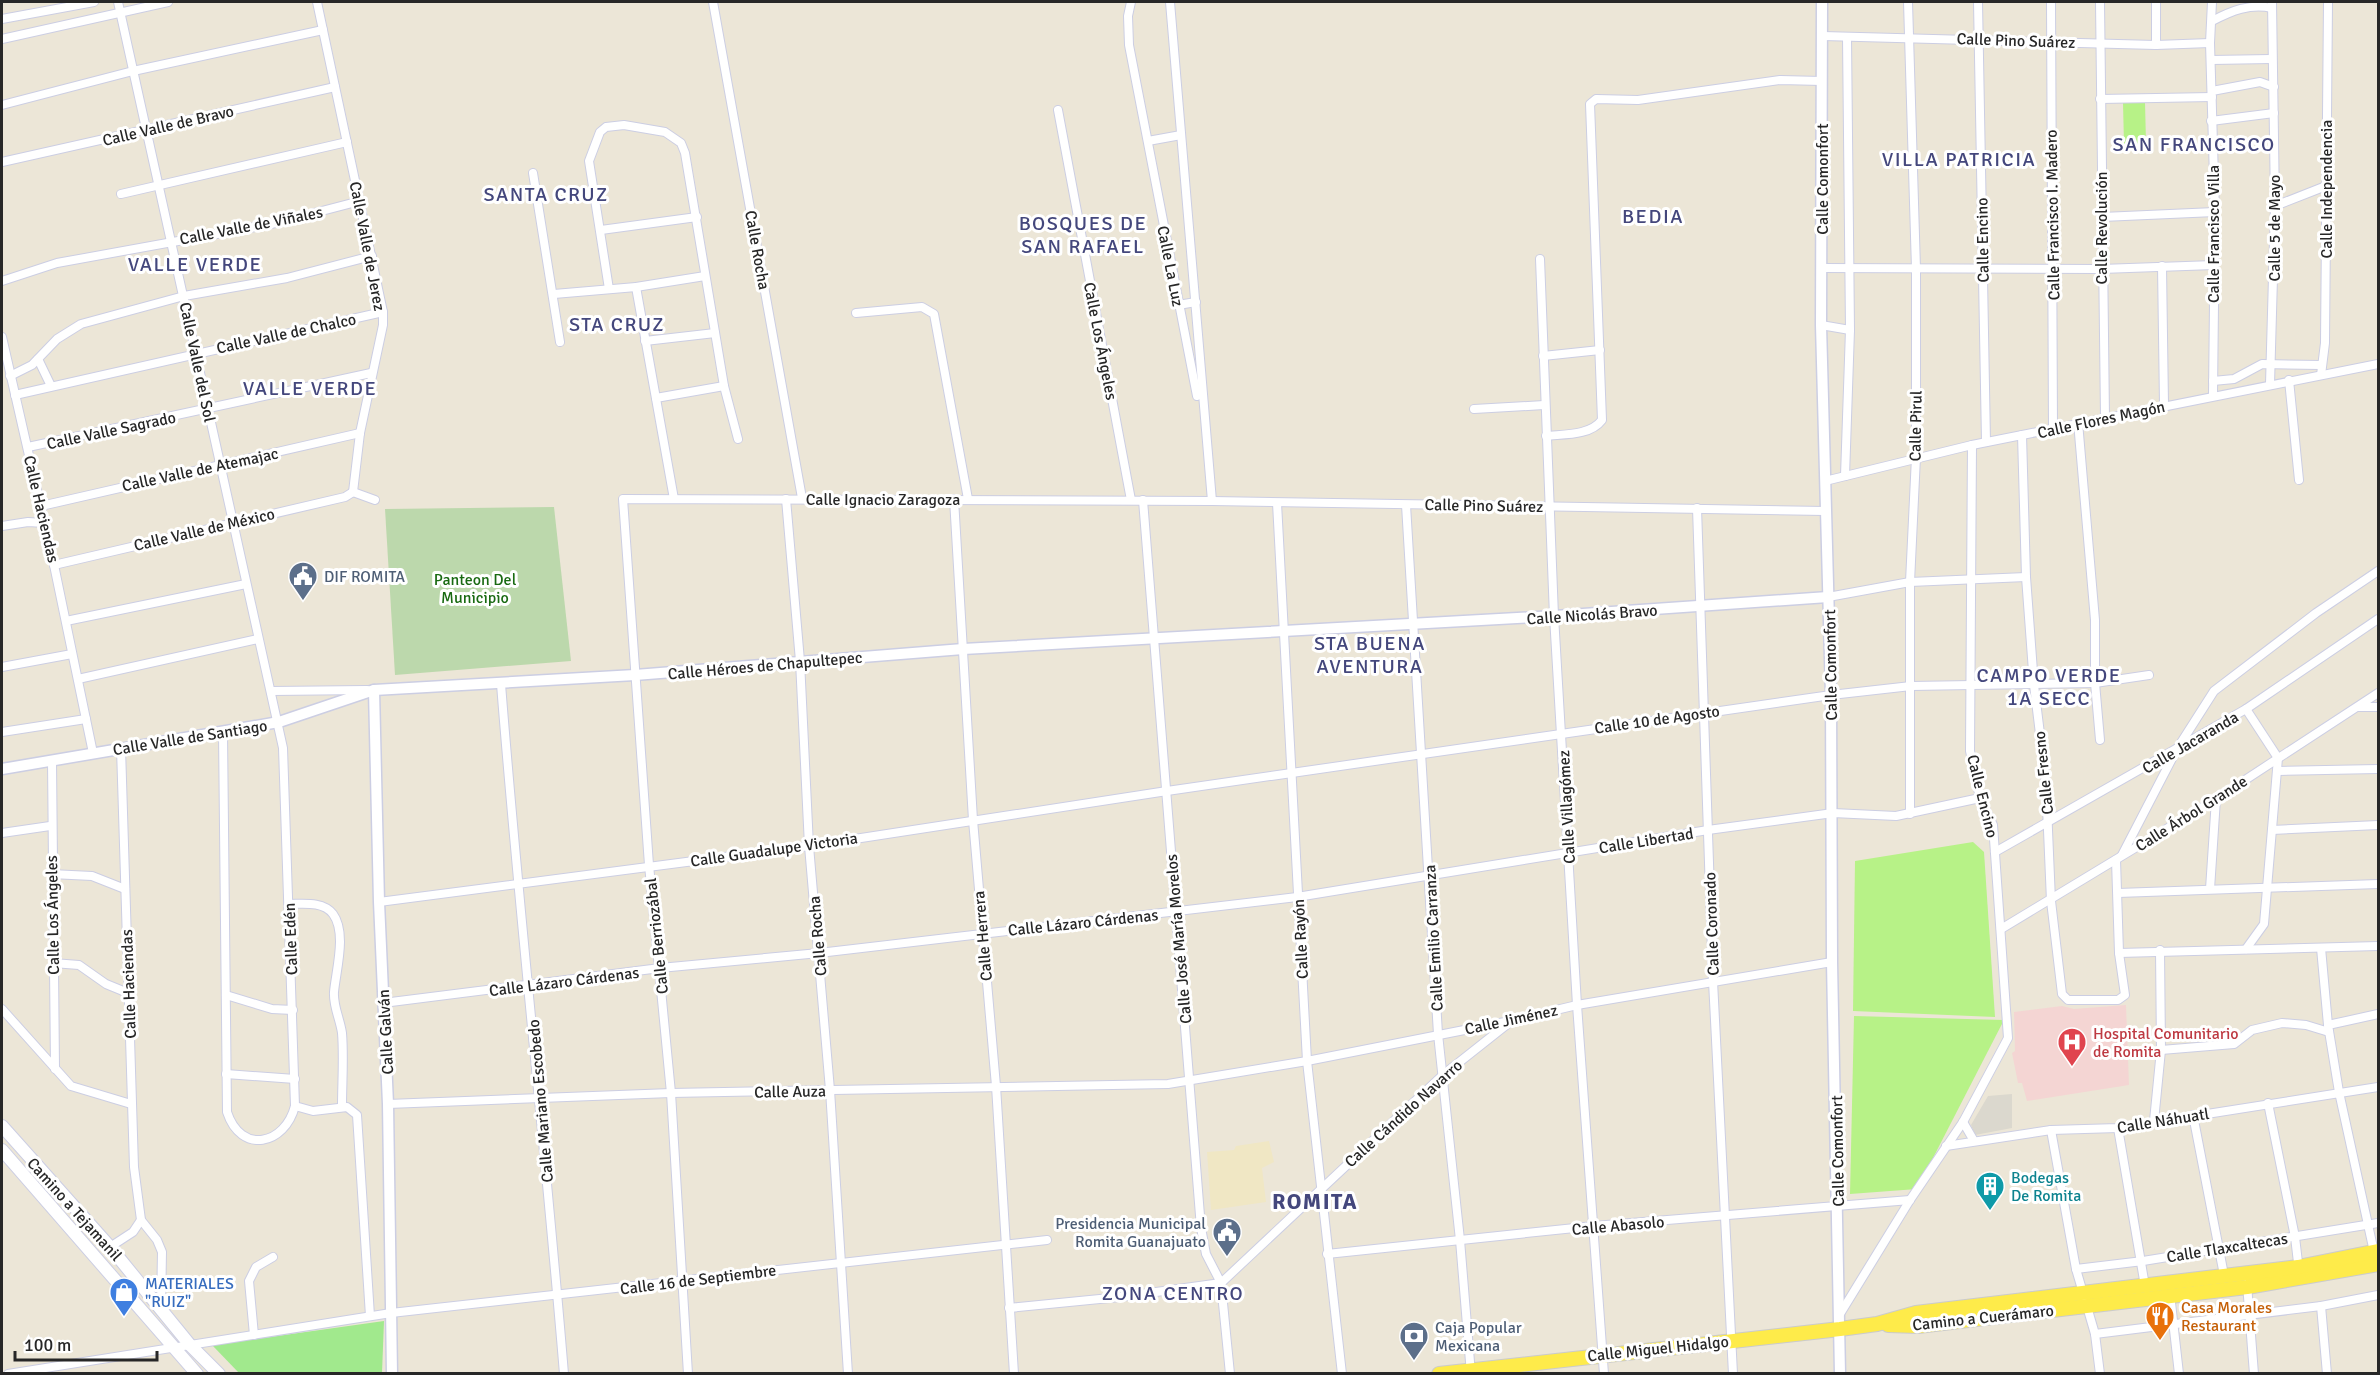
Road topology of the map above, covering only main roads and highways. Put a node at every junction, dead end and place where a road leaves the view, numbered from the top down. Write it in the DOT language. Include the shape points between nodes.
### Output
graph roads {
  1 [pos="2,1126"];
  2 [pos="2,1150"];
  3 [pos="2377,1256"];
  4 [pos="2299,1274"];
  5 [pos="2169,1289"];
  6 [pos="2085,1300"];
  7 [pos="1877,1324"];
  8 [pos="1471,1372"];
  9 [pos="197,1374"];
  10 [pos="219,1374"];
  11 [pos="1439,1374"];
  1 -- 10 [label="main road, Camino a Tejamanil"];
  2 -- 9 [label="main road, Camino a Tejamanil"];
  3 -- 4 [label="main road, Camino a Cuerámaro"];
  4 -- 5 [label="main road, Camino a Cuerámaro" via="2247,1287"];
  4 -- 5 [label="main road, Camino a Cuerámaro" via="2224,1275"];
  5 -- 6 [label="main road, Camino a Cuerámaro"];
  5 -- 6 [label="main road, Camino a Cuerámaro" via="2145,1286"];
  6 -- 7 [label="main road, Camino a Cuerámaro" via="1918,1326"];
  7 -- 8 [label="main road, Calle Miguel Hidalgo"];
  8 -- 11 [label="main road, Calle Miguel Hidalgo"];
}
